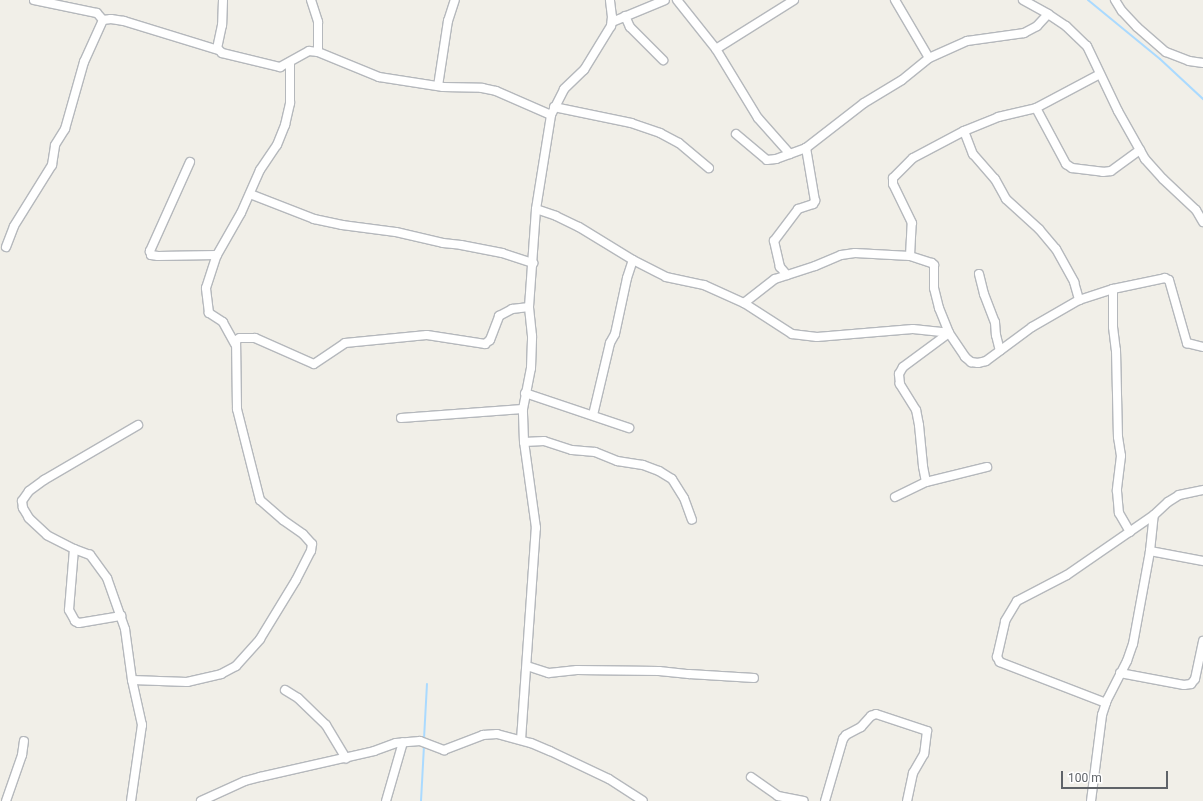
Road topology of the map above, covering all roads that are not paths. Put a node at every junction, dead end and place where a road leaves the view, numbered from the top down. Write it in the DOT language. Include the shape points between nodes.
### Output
graph roads {
  1 [pos="34,0"];
  2 [pos="223,0"];
  3 [pos="311,0"];
  4 [pos="455,0"];
  5 [pos="610,0"];
  6 [pos="665,0"];
  7 [pos="677,0"];
  8 [pos="794,0"];
  9 [pos="895,0"];
  10 [pos="1023,0"];
  11 [pos="1116,0"];
  12 [pos="72,3"];
  13 [pos="1048,14"];
  14 [pos="625,16"];
  15 [pos="103,20"];
  16 [pos="612,22"];
  17 [pos="716,49"];
  18 [pos="218,50"];
  19 [pos="318,52"];
  20 [pos="929,58"];
  21 [pos="663,60"];
  22 [pos="290,63"];
  23 [pos="1203,63"];
  24 [pos="1100,74"];
  25 [pos="438,86"];
  26 [pos="554,107"];
  27 [pos="1036,108"];
  28 [pos="551,115"];
  29 [pos="964,131"];
  30 [pos="736,134"];
  31 [pos="806,148"];
  32 [pos="1140,150"];
  33 [pos="790,154"];
  34 [pos="190,162"];
  35 [pos="709,168"];
  36 [pos="250,194"];
  37 [pos="536,209"];
  38 [pos="1203,222"];
  39 [pos="6,247"];
  40 [pos="217,255"];
  41 [pos="910,256"];
  42 [pos="634,260"];
  43 [pos="533,263"];
  44 [pos="979,274"];
  45 [pos="787,275"];
  46 [pos="1113,289"];
  47 [pos="1079,300"];
  48 [pos="744,303"];
  49 [pos="529,307"];
  50 [pos="949,333"];
  51 [pos="235,344"];
  52 [pos="1203,347"];
  53 [pos="1000,351"];
  54 [pos="525,393"];
  55 [pos="523,409"];
  56 [pos="593,415"];
  57 [pos="401,418"];
  58 [pos="138,425"];
  59 [pos="629,428"];
  60 [pos="524,442"];
  61 [pos="988,467"];
  62 [pos="926,482"];
  63 [pos="1203,490"];
  64 [pos="896,497"];
  65 [pos="1154,515"];
  66 [pos="692,520"];
  67 [pos="1130,532"];
  68 [pos="74,549"];
  69 [pos="1150,550"];
  70 [pos="1203,562"];
  71 [pos="120,616"];
  72 [pos="1203,641"];
  73 [pos="527,666"];
  74 [pos="1120,673"];
  75 [pos="754,678"];
  76 [pos="132,680"];
  77 [pos="285,690"];
  78 [pos="1106,703"];
  79 [pos="521,740"];
  80 [pos="24,741"];
  81 [pos="402,742"];
  82 [pos="346,758"];
  83 [pos="751,777"];
  84 [pos="6,801"];
  85 [pos="131,801"];
  86 [pos="202,801"];
  87 [pos="386,801"];
  88 [pos="643,801"];
  89 [pos="804,801"];
  90 [pos="825,801"];
  91 [pos="907,801"];
  92 [pos="1091,801"];
  1 -- 12 [label="street"];
  2 -- 18 [label="street"];
  3 -- 19 [label="street" via="318,22"];
  4 -- 25 [label="street" via="448,22"];
  5 -- 16 [label="street"];
  6 -- 14 [label="street"];
  7 -- 17 [label="street"];
  8 -- 17 [label="street"];
  9 -- 20 [label="street"];
  10 -- 13 [label="street"];
  11 -- 23 [label="street" via="1122,11 1156,46 1173,56"];
  12 -- 15 [label="street" via="97,13"];
  13 -- 20 [label="street" via="1037,26 1024,33 967,41"];
  13 -- 24 [label="street" via="1066,26 1087,46"];
  14 -- 16 [label="street"];
  14 -- 21 [label="street" via="630,27"];
  15 -- 18 [label="street" via="124,21"];
  15 -- 39 [label="street" via="84,62 65,129 55,145 52,165 14,226"];
  16 -- 26 [label="street" via="590,62 564,89"];
  17 -- 33 [label="street" via="758,118"];
  18 -- 22 [label="street" via="224,54 275,67"];
  19 -- 22 [label="street" via="308,51"];
  19 -- 25 [label="street" via="379,77"];
  20 -- 31 [label="street" via="902,80 864,103"];
  22 -- 36 [label="street" via="290,103 285,125 278,145 260,170"];
  24 -- 27 [label="street"];
  24 -- 32 [label="street"];
  25 -- 28 [label="street" via="473,87 496,91"];
  26 -- 28 [label="street"];
  26 -- 35 [label="street" via="631,123 660,133 679,143"];
  27 -- 29 [label="street" via="998,117"];
  27 -- 32 [label="street" via="1066,164 1072,168 1111,171"];
  28 -- 37 [label="street"];
  29 -- 41 [label="street" via="913,158 893,178 893,184 912,223"];
  29 -- 47 [label="street" via="972,154 995,179 1006,199 1039,229 1056,249 1074,282"];
  30 -- 33 [label="street" via="767,160"];
  31 -- 33 [label="street"];
  31 -- 45 [label="street" via="815,201 798,209 774,241 780,267"];
  32 -- 38 [label="street" via="1158,174 1196,210"];
  34 -- 40 [label="street" via="150,251 151,255"];
  36 -- 40 [label="street"];
  36 -- 43 [label="street" via="314,219 502,253"];
  37 -- 42 [label="street" via="579,227"];
  37 -- 43 [label="street"];
  40 -- 51 [label="street" via="206,288 207,307 209,313 223,322"];
  41 -- 45 [label="street" via="855,253 841,255"];
  41 -- 50 [label="street" via="932,262 934,265 934,288"];
  42 -- 48 [label="street" via="666,277 704,285"];
  42 -- 56 [label="street"];
  43 -- 49 [label="street"];
  44 -- 53 [label="street" via="995,322"];
  45 -- 48 [label="street" via="769,283"];
  46 -- 47 [label="street"];
  46 -- 52 [label="street" via="1161,278 1170,280 1187,343"];
  46 -- 67 [label="street" via="1118,437 1121,456 1117,491 1119,513"];
  47 -- 53 [label="street" via="1032,326"];
  48 -- 50 [label="street" via="774,324 800,336 913,329"];
  49 -- 51 [label="street" via="512,309 499,316 486,344 427,335 345,343 314,364 255,338 240,338"];
  49 -- 54 [label="street" via="532,336 531,368"];
  50 -- 53 [label="street" via="971,362 986,361"];
  50 -- 62 [label="street" via="903,367 899,374 900,384 916,410 920,425 922,466"];
  51 -- 76 [label="street" via="237,409 260,500 303,534 312,544 310,551 296,580 260,639 236,666 221,674 187,682"];
  54 -- 55 [label="street"];
  54 -- 56 [label="street"];
  55 -- 57 [label="street"];
  55 -- 60 [label="street"];
  56 -- 59 [label="street"];
  58 -- 68 [label="street" via="34,487 22,501 29,518 47,535"];
  60 -- 66 [label="street" via="544,441 572,450 595,452 617,461 643,465 659,471 672,479 684,498"];
  60 -- 73 [label="street" via="536,528"];
  61 -- 62 [label="street"];
  62 -- 64 [label="street"];
  63 -- 65 [label="street" via="1179,495"];
  65 -- 67 [label="street"];
  65 -- 69 [label="street"];
  67 -- 78 [label="street" via="1067,575 1017,601 1005,621 997,657 1000,662"];
  68 -- 71 [label="street" via="90,555 107,578"];
  68 -- 71 [label="street" via="69,610 75,621 79,623"];
  69 -- 70 [label="street"];
  69 -- 74 [label="street" via="1133,644"];
  71 -- 76 [label="street" via="125,629"];
  72 -- 74 [label="street" via="1195,679 1191,684 1184,685"];
  73 -- 75 [label="street" via="549,673 577,670 659,671"];
  73 -- 79 [label="street"];
  74 -- 78 [label="street"];
  76 -- 85 [label="street" via="142,725"];
  77 -- 82 [label="street" via="298,698 326,725"];
  78 -- 92 [label="street" via="1102,715"];
  79 -- 81 [label="street" via="497,734 483,735 444,750 420,741"];
  79 -- 88 [label="street" via="609,779"];
  80 -- 84 [label="street" via="22,755"];
  81 -- 82 [label="street"];
  81 -- 87 [label="street"];
  82 -- 86 [label="street" via="253,779"];
  83 -- 89 [label="street" via="778,796"];
  90 -- 91 [label="street" via="843,739 876,714 927,731 924,754 913,773"];
}
